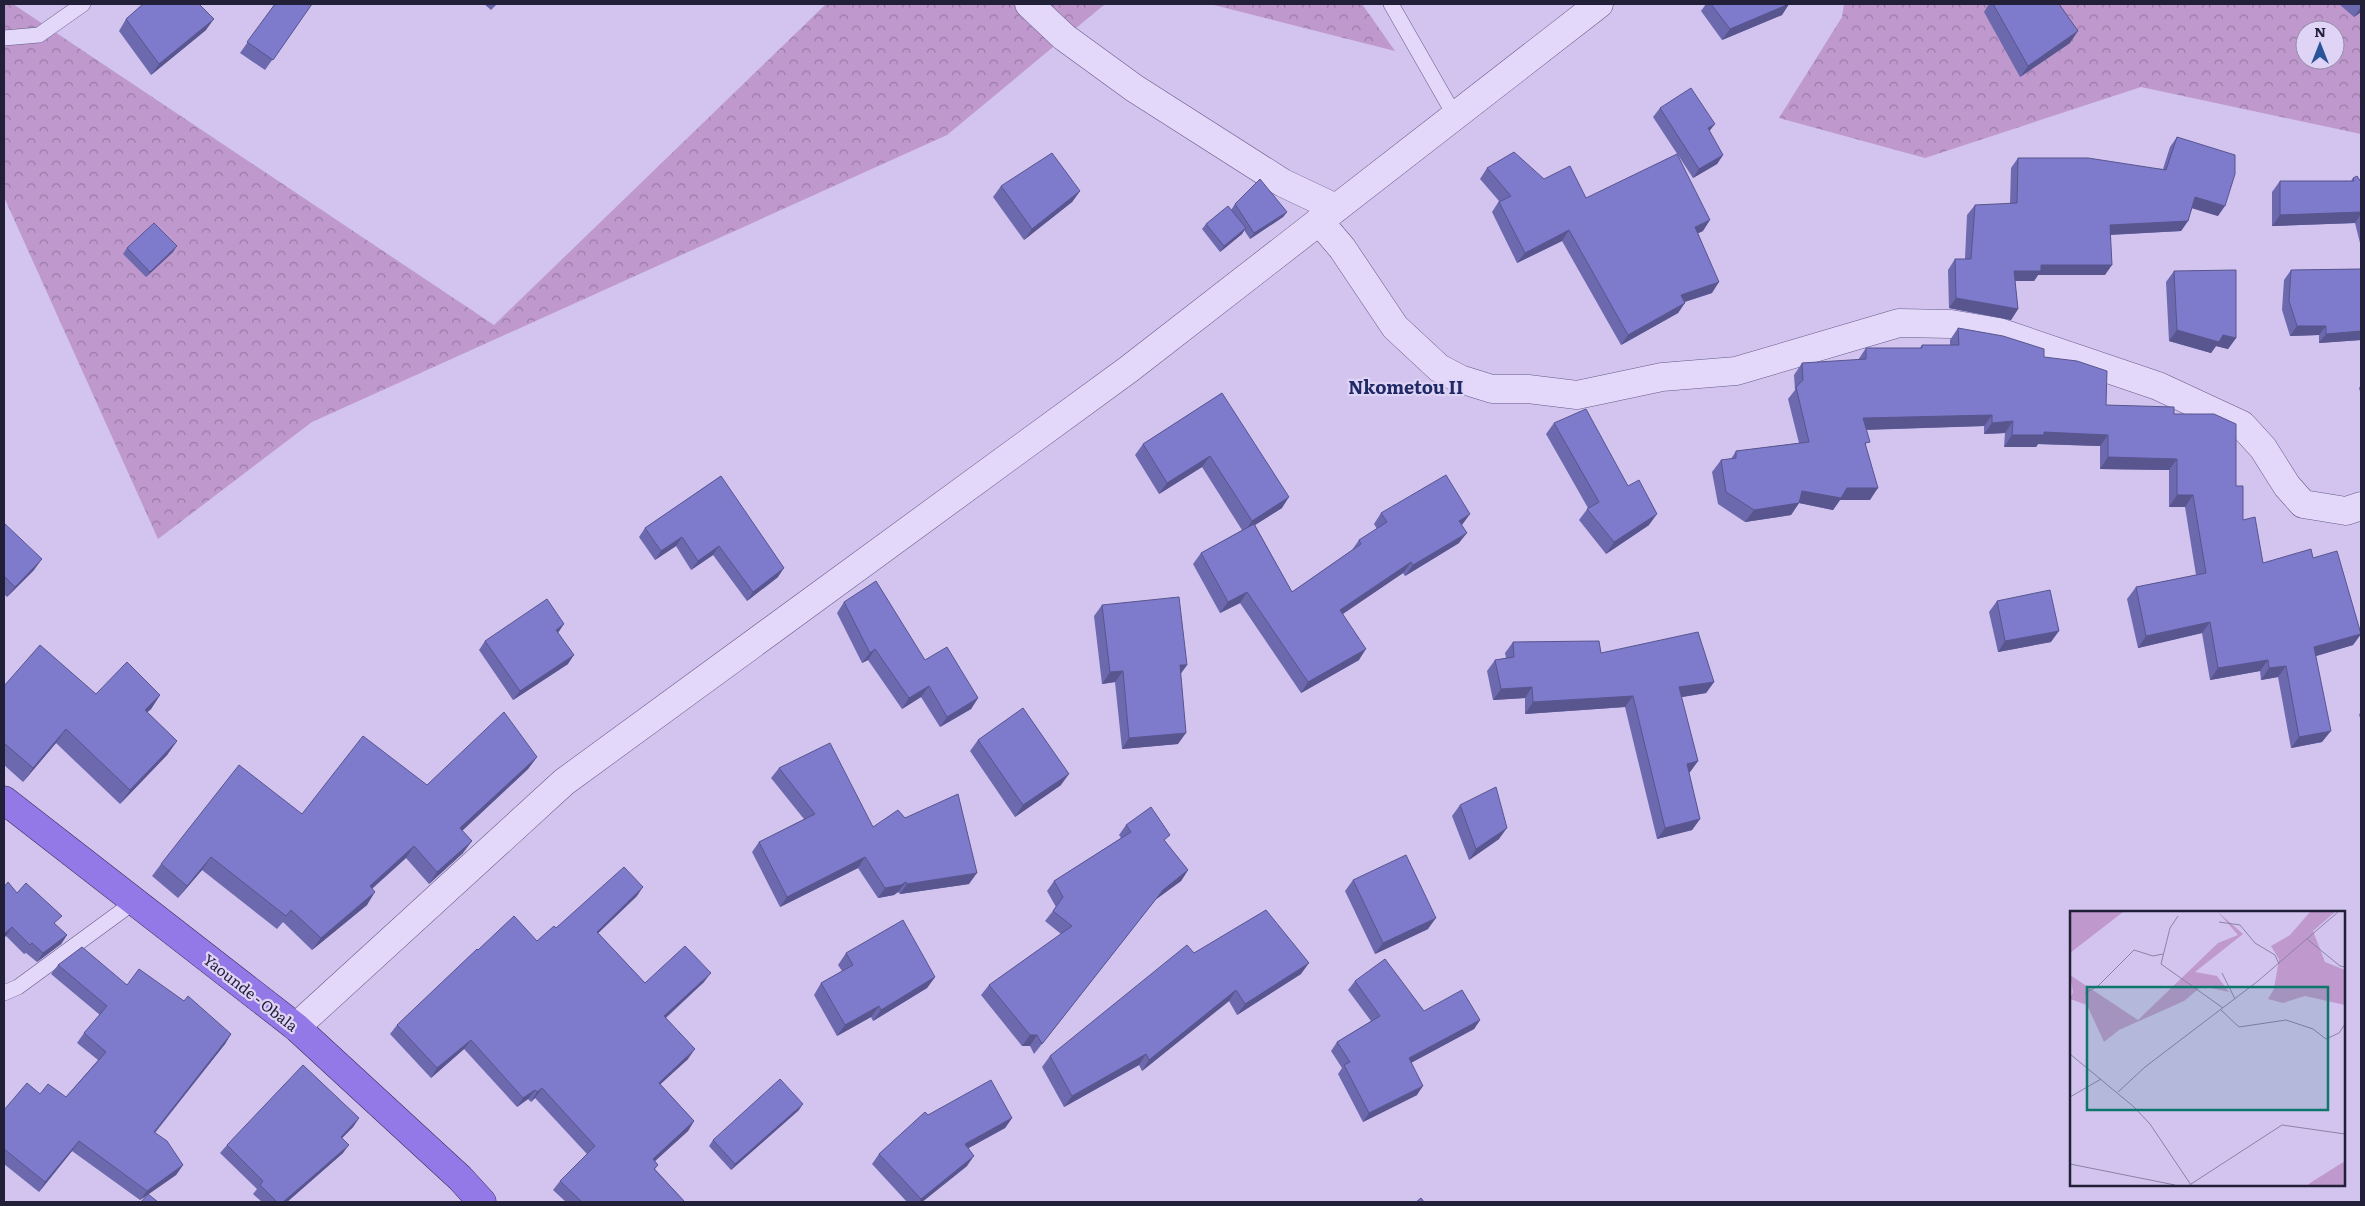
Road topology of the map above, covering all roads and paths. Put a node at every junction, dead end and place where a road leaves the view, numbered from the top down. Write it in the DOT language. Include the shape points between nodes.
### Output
graph roads {
  1 [pos="83,4"];
  2 [pos="1029,4"];
  3 [pos="1391,4"];
  4 [pos="1599,4"];
  5 [pos="4,38"];
  6 [pos="1455,116"];
  7 [pos="1328,215"];
  8 [pos="2361,506"];
  9 [pos="4,800"];
  10 [pos="134,902"];
  11 [pos="4,993"];
  12 [pos="296,1027"];
  13 [pos="482,1202"];
  1 -- 5 [label="lane" via="39,35"];
  2 -- 7 [label="street" via="1064,36 1134,88"];
  3 -- 6 [label="lane"];
  4 -- 6 [label="street"];
  6 -- 7 [label="street"];
  7 -- 8 [label="street" via="1342,248 1395,326 1439,368 1492,389 1528,389 1577,395 1662,377 1736,371 1900,323 1951,324 1999,332 2158,386 2242,425 2263,448 2287,486 2303,504 2346,511"];
  7 -- 12 [label="street" via="1121,375 564,782"];
  9 -- 10 [label="highway, Yaounde - Obala"];
  10 -- 11 [label="lane" via="18,987"];
  10 -- 12 [label="highway, Yaounde - Obala"];
  12 -- 13 [label="highway, Yaounde - Obala"];
}
